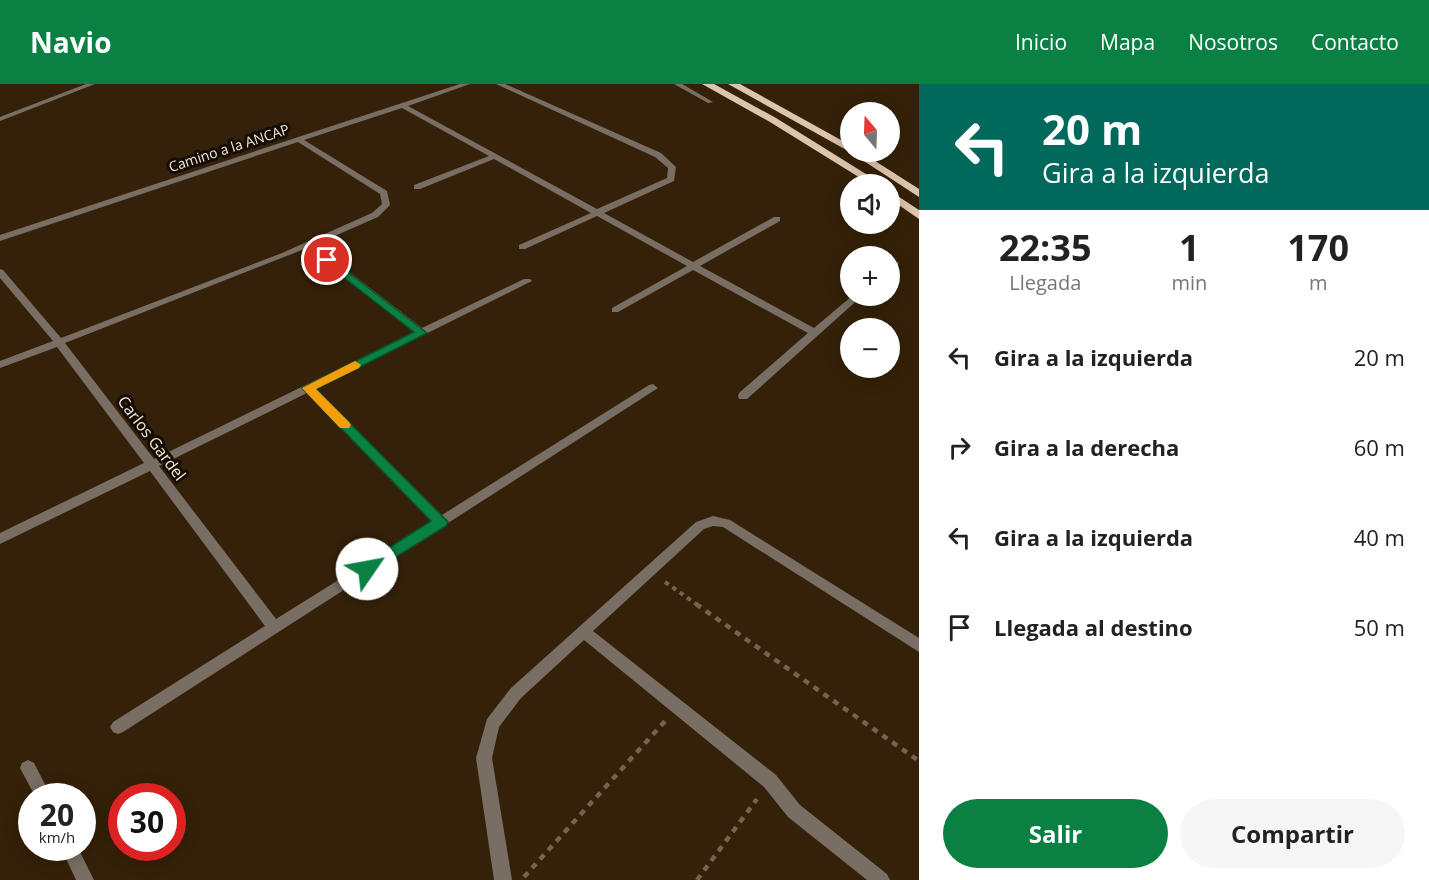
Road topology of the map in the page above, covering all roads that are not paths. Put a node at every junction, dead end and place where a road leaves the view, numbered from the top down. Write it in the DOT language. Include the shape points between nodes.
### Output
graph roads {
  1 [pos="92,84"];
  2 [pos="467,84"];
  3 [pos="499,84"];
  4 [pos="677,84"];
  5 [pos="707,84"];
  6 [pos="733,84"];
  7 [pos="710,102"];
  8 [pos="402,105"];
  9 [pos="0,119"];
  10 [pos="299,140"];
  11 [pos="840,143"];
  12 [pos="495,156"];
  13 [pos="870,162"];
  14 [pos="862,174"];
  15 [pos="417,187"];
  16 [pos="919,194"];
  17 [pos="900,202"];
  18 [pos="597,213"];
  19 [pos="919,216"];
  20 [pos="777,219"];
  21 [pos="0,238"];
  22 [pos="308,245"];
  23 [pos="522,247"];
  24 [pos="694,266"];
  25 [pos="0,272"];
  26 [pos="527,281"];
  27 [pos="846,306"];
  28 [pos="615,310"];
  29 [pos="422,333"];
  30 [pos="815,333"];
  31 [pos="59,342"];
  32 [pos="0,365"];
  33 [pos="308,388"];
  34 [pos="653,388"];
  35 [pos="743,396"];
  36 [pos="152,465"];
  37 [pos="441,522"];
  38 [pos="0,539"];
  39 [pos="275,628"];
  40 [pos="583,632"];
  41 [pos="919,646"];
  42 [pos="118,727"];
  43 [pos="28,768"];
  44 [pos="36,783"];
  45 [pos="76,861"];
  46 [pos="85,880"];
  47 [pos="503,880"];
  48 [pos="881,880"];
  1 -- 9 [label="street"];
  2 -- 8 [label="street, Camino a la ANCAP"];
  3 -- 18 [label="street" via="658,155 672,166 671,179"];
  4 -- 7 [label="street"];
  5 -- 14 [label="highway"];
  6 -- 11 [label="highway"];
  8 -- 10 [label="street, Camino a la ANCAP"];
  8 -- 12 [label="street"];
  10 -- 21 [label="street, Camino a la ANCAP"];
  10 -- 22 [label="street" via="384,193 386,205"];
  12 -- 15 [label="street"];
  12 -- 18 [label="street"];
  13 -- 16 [label="highway"];
  17 -- 19 [label="highway"];
  18 -- 23 [label="street"];
  18 -- 24 [label="street"];
  20 -- 24 [label="street"];
  22 -- 29 [label="street"];
  22 -- 31 [label="street"];
  24 -- 28 [label="street"];
  24 -- 30 [label="street"];
  25 -- 31 [label="street, Carlos Gardel"];
  26 -- 29 [label="street"];
  27 -- 30 [label="street"];
  29 -- 33 [label="street"];
  30 -- 35 [label="street"];
  31 -- 32 [label="street"];
  31 -- 36 [label="street, Carlos Gardel"];
  33 -- 36 [label="street"];
  33 -- 37 [label="street"];
  34 -- 37 [label="street"];
  36 -- 38 [label="street"];
  36 -- 39 [label="street, Carlos Gardel"];
  37 -- 39 [label="street"];
  39 -- 42 [label="street"];
  40 -- 41 [label="street" via="700,525 713,521 726,523"];
  40 -- 47 [label="street" via="516,693 492,723 484,758"];
  40 -- 48 [label="street" via="770,782 794,811"];
  43 -- 44 [label="street"];
  45 -- 46 [label="street"];
}
